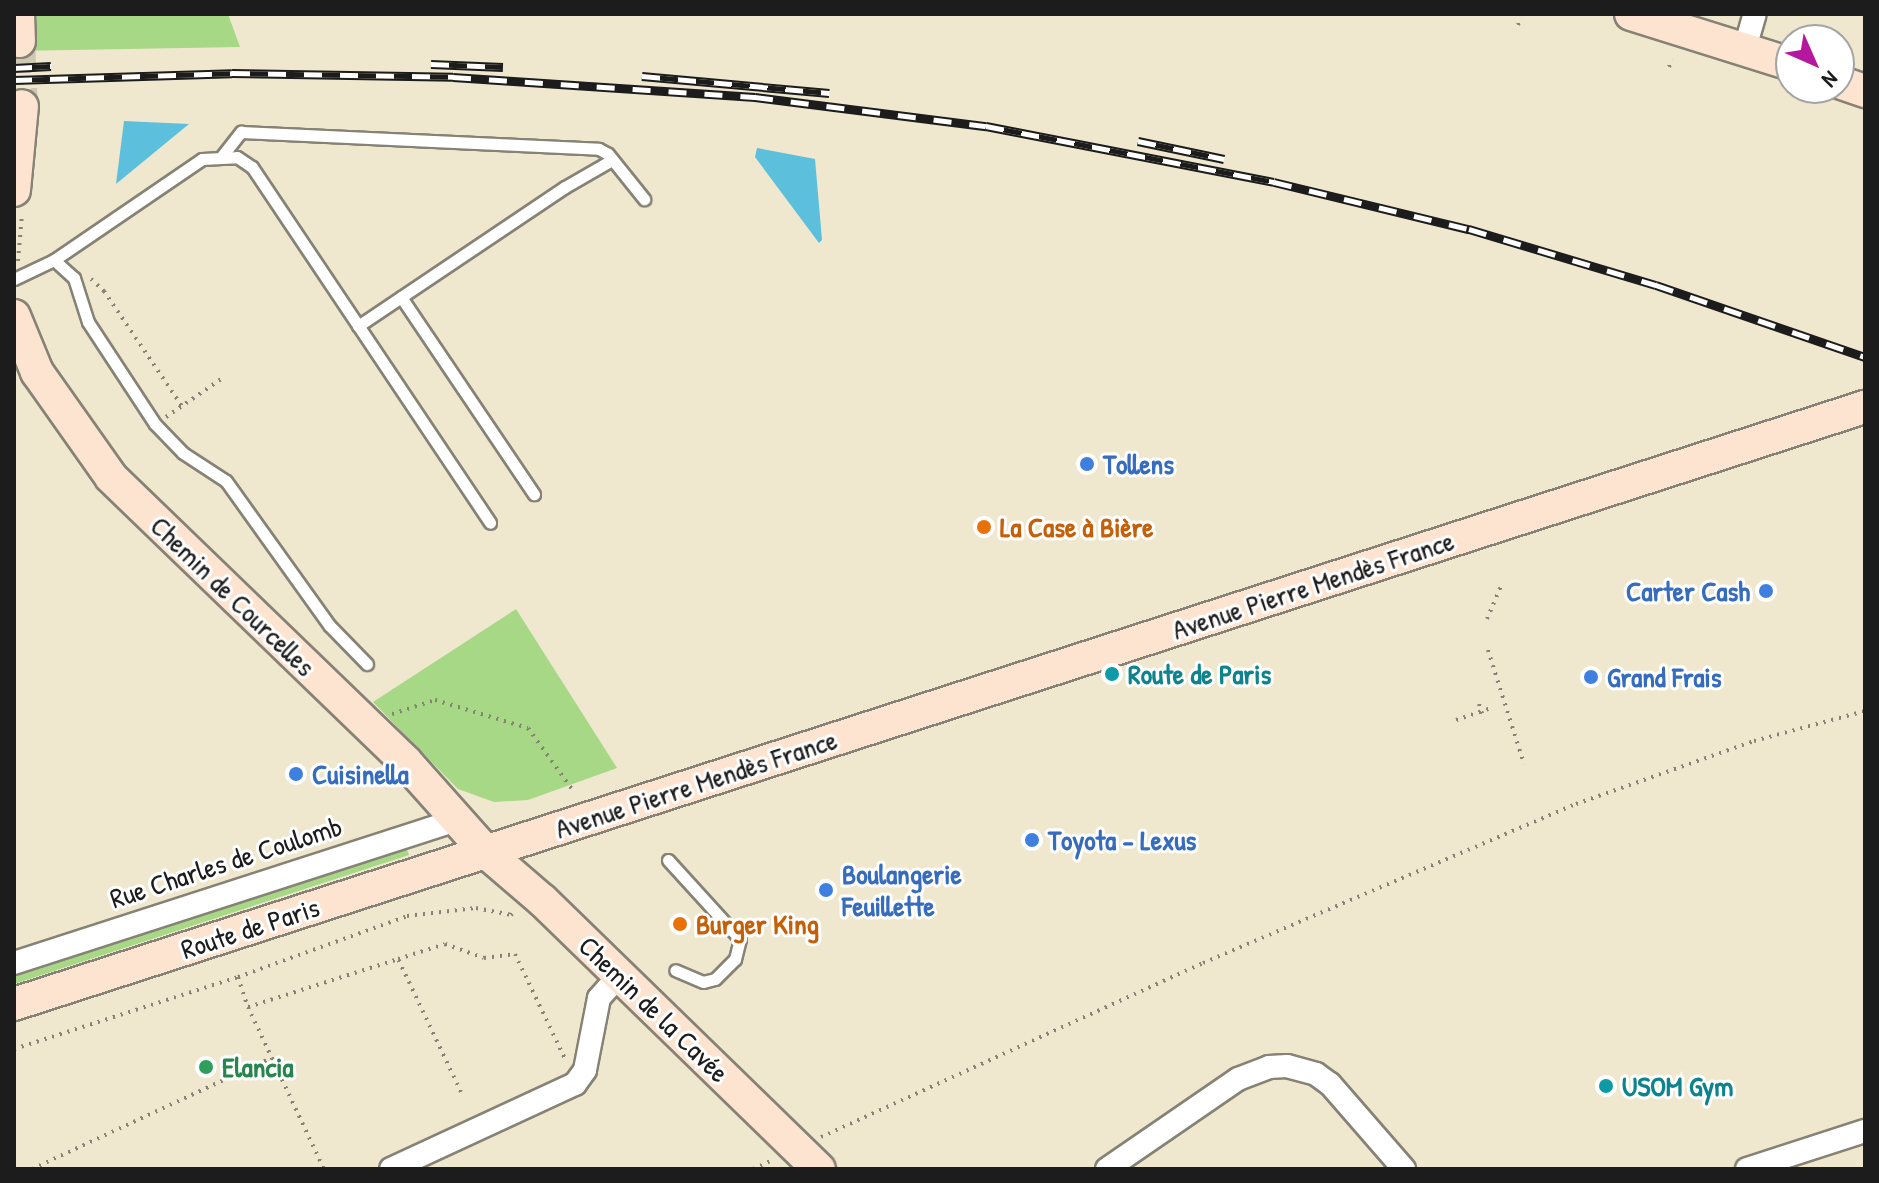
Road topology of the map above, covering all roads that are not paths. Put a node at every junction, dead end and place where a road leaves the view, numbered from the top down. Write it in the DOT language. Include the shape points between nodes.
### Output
graph roads {
  1 [pos="1631,14"];
  2 [pos="1755,14"];
  3 [pos="1745,48"];
  4 [pos="1775,58"];
  5 [pos="22,106"];
  6 [pos="222,156"];
  7 [pos="612,160"];
  8 [pos="14,190"];
  9 [pos="644,199"];
  10 [pos="54,260"];
  11 [pos="14,279"];
  12 [pos="401,297"];
  13 [pos="14,316"];
  14 [pos="358,326"];
  15 [pos="20,352"];
  16 [pos="1865,407"];
  17 [pos="534,494"];
  18 [pos="490,523"];
  19 [pos="367,664"];
  20 [pos="457,820"];
  21 [pos="486,852"];
  22 [pos="668,860"];
  23 [pos="14,963"];
  24 [pos="675,970"];
  25 [pos="619,976"];
  26 [pos="14,1004"];
  27 [pos="1865,1131"];
  28 [pos="816,1155"];
  29 [pos="391,1169"];
  30 [pos="1107,1169"];
  31 [pos="1404,1169"];
  32 [pos="1747,1169"];
  1 -- 3 [label="main road"];
  2 -- 3 [label="street"];
  3 -- 4 [label="main road"];
  5 -- 8 [label="main road"];
  6 -- 7 [label="lane" via="241,132 580,147 599,149"];
  6 -- 10 [label="lane" via="202,159"];
  6 -- 14 [label="lane" via="237,157 252,167"];
  7 -- 9 [label="lane"];
  7 -- 12 [label="lane"];
  10 -- 11 [label="lane"];
  10 -- 19 [label="lane" via="74,278 88,322 155,424 183,453 226,481 330,626"];
  12 -- 14 [label="lane"];
  12 -- 17 [label="lane"];
  13 -- 15 [label="main road, Chemin de Courcelles"];
  14 -- 18 [label="lane"];
  15 -- 20 [label="main road, Chemin de Courcelles" via="111,477 405,761"];
  16 -- 21 [label="main road, Avenue Pierre Mendès France"];
  20 -- 21 [label="main road, Chemin de Courcelles"];
  20 -- 23 [label="street, Rue Charles de Coulomb"];
  21 -- 25 [label="main road, Chemin de la Cavée"];
  21 -- 26 [label="main road, Route de Paris"];
  22 -- 24 [label="lane" via="740,939 735,959 715,979 703,982"];
  25 -- 28 [label="main road, Chemin de la Cavée"];
  25 -- 29 [label="street" via="599,998 585,1070 575,1084"];
  27 -- 32 [label="street"];
  30 -- 31 [label="street" via="1238,1079 1287,1066 1330,1084"];
}
